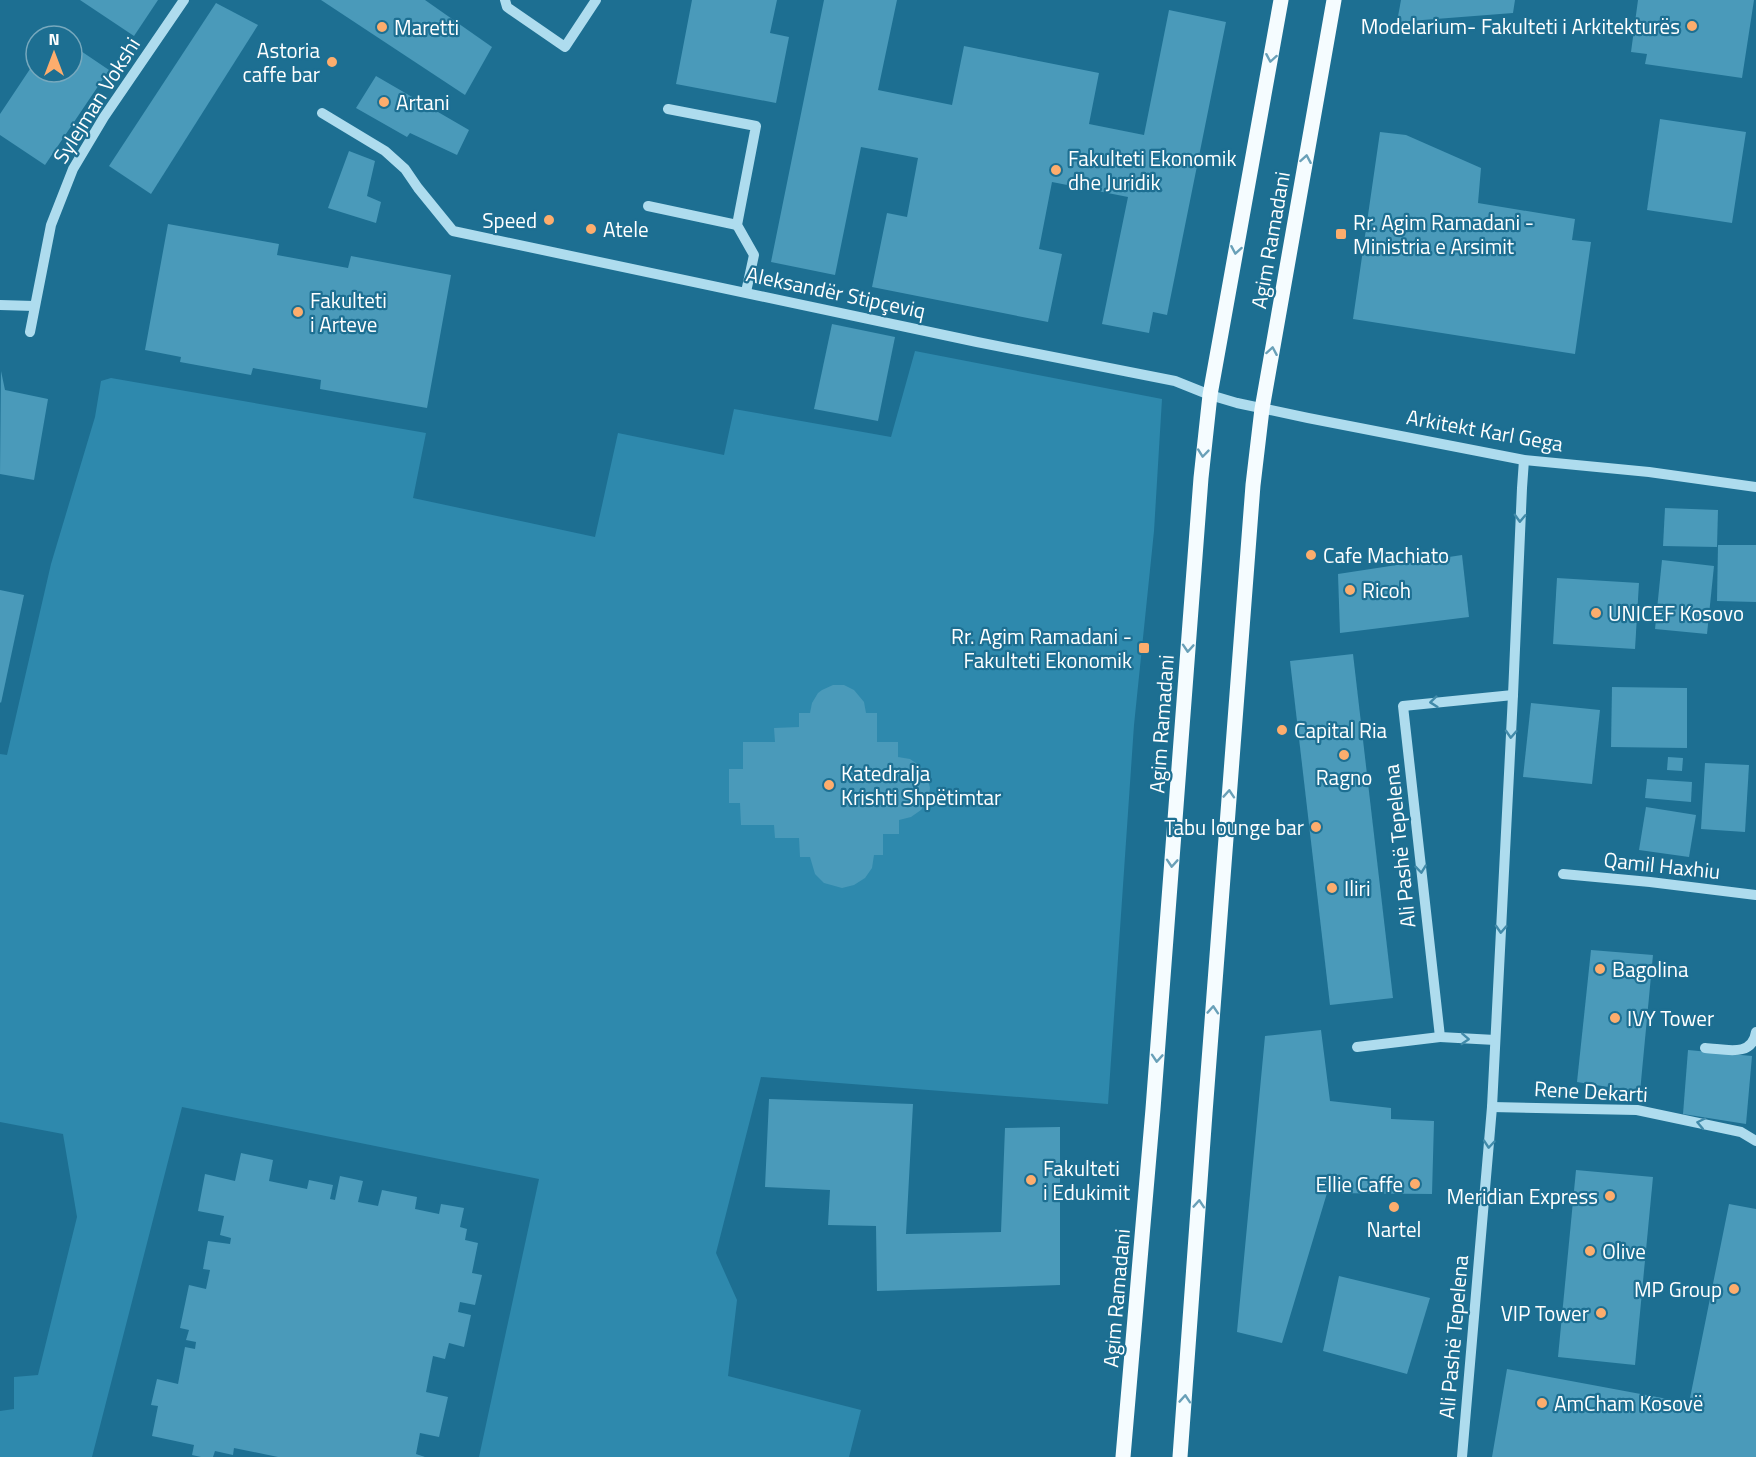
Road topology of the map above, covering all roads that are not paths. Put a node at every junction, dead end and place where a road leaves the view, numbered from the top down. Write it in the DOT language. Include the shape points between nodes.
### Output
graph roads {
  1 [pos="184,0"];
  2 [pos="505,0"];
  3 [pos="596,0"];
  4 [pos="1281,0"];
  5 [pos="1334,0"];
  6 [pos="668,109"];
  7 [pos="322,113"];
  8 [pos="648,206"];
  9 [pos="737,225"];
  10 [pos="746,292"];
  11 [pos="0,305"];
  12 [pos="34,306"];
  13 [pos="30,332"];
  14 [pos="1210,395"];
  15 [pos="1262,408"];
  16 [pos="1524,460"];
  17 [pos="1756,487"];
  18 [pos="1513,694"];
  19 [pos="1563,874"];
  20 [pos="1756,896"];
  21 [pos="1756,1032"];
  22 [pos="1440,1038"];
  23 [pos="1495,1040"];
  24 [pos="1358,1047"];
  25 [pos="1705,1048"];
  26 [pos="1492,1107"];
  27 [pos="1756,1141"];
  28 [pos="1124,1457"];
  29 [pos="1180,1457"];
  30 [pos="1462,1457"];
  1 -- 12 [label="street, Sylejman Vokshi" via="73,169 51,225"];
  2 -- 3 [label="street" via="507,7 565,47"];
  4 -- 14 [label="main road, Agim Ramadani, one-way"];
  15 -- 5 [label="main road, Agim Ramadani, one-way"];
  6 -- 9 [label="street" via="756,126"];
  7 -- 10 [label="street, Aleksandër Stipçeviq" via="385,151 405,169 453,231"];
  8 -- 9 [label="street"];
  9 -- 10 [label="street" via="754,255"];
  10 -- 14 [label="street, Aleksandër Stipçeviq" via="1175,381"];
  11 -- 12 [label="street"];
  12 -- 13 [label="street, Sylejman Vokshi"];
  14 -- 15 [label="street, Arkitekt Karl Gega"];
  14 -- 28 [label="main road, Agim Ramadani, one-way"];
  15 -- 16 [label="street, Arkitekt Karl Gega"];
  29 -- 15 [label="main road, Agim Ramadani, one-way"];
  16 -- 17 [label="street, Arkitekt Karl Gega"];
  16 -- 18 [label="street, Ali Pashë Tepelena, one-way"];
  18 -- 22 [label="street, Ali Pashë Tepelena, one-way" via="1403,706"];
  18 -- 23 [label="street, Ali Pashë Tepelena, one-way"];
  19 -- 20 [label="street, Qamil Haxhiu"];
  21 -- 25 [label="street" via="1755,1040 1744,1050"];
  22 -- 23 [label="street, one-way"];
  22 -- 24 [label="street"];
  23 -- 26 [label="street, Ali Pashë Tepelena"];
  27 -- 26 [label="street, Rene Dekarti, one-way" via="1741,1132 1637,1110"];
  26 -- 30 [label="street, Ali Pashë Tepelena, one-way"];
}
